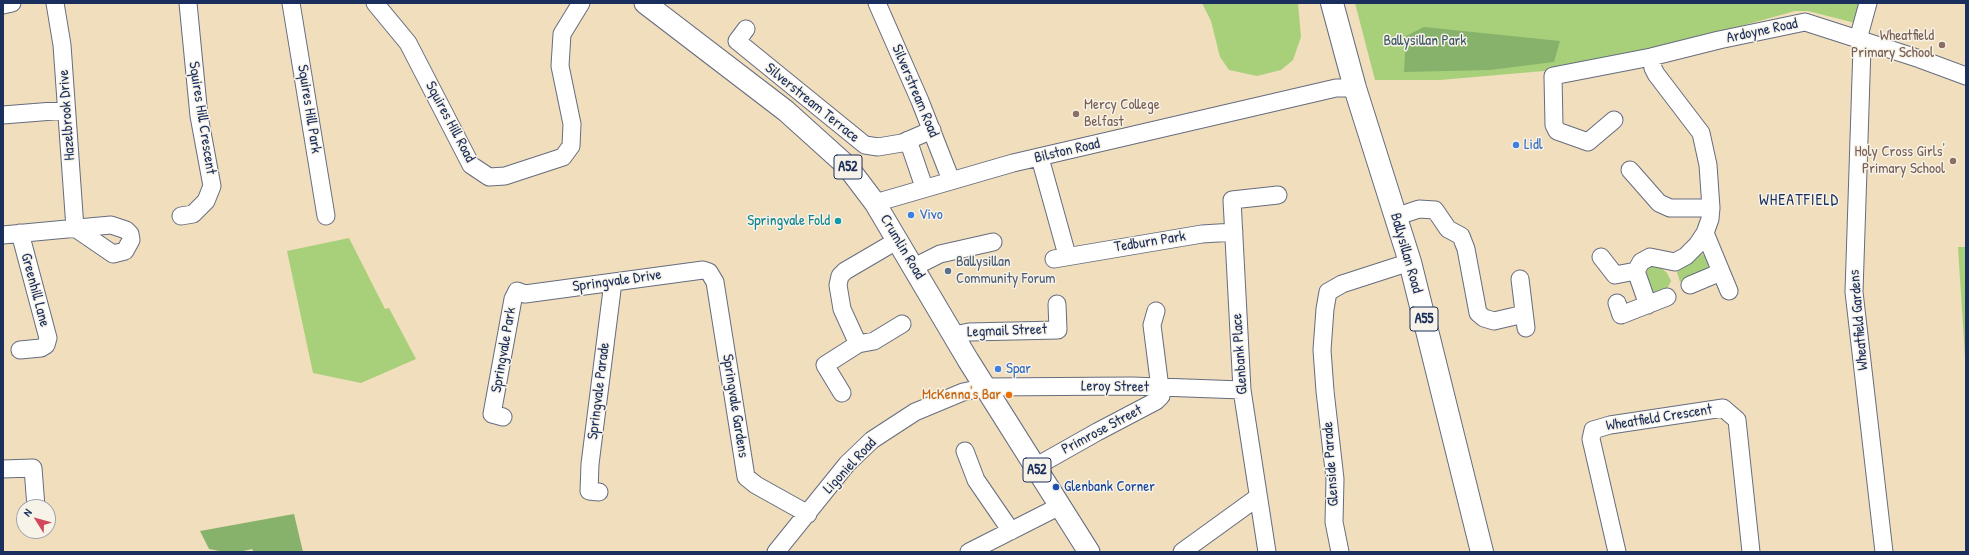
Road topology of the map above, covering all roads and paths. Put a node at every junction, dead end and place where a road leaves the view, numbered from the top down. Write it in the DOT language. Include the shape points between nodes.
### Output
graph roads {
  1 [pos="12,3"];
  2 [pos="55,3"];
  3 [pos="188,3"];
  4 [pos="291,3"];
  5 [pos="375,3"];
  6 [pos="581,3"];
  7 [pos="645,3"];
  8 [pos="877,3"];
  9 [pos="1332,3"];
  10 [pos="1868,3"];
  11 [pos="3,5"];
  12 [pos="746,29"];
  13 [pos="1861,39"];
  14 [pos="1651,57"];
  15 [pos="1966,76"];
  16 [pos="1355,88"];
  17 [pos="66,110"];
  18 [pos="3,115"];
  19 [pos="1614,120"];
  20 [pos="932,130"];
  21 [pos="908,140"];
  22 [pos="1040,158"];
  23 [pos="1630,170"];
  24 [pos="951,180"];
  25 [pos="924,187"];
  26 [pos="1278,195"];
  27 [pos="875,202"];
  28 [pos="1711,208"];
  29 [pos="180,216"];
  30 [pos="326,216"];
  31 [pos="1395,217"];
  32 [pos="1234,232"];
  33 [pos="1705,233"];
  34 [pos="11,234"];
  35 [pos="898,240"];
  36 [pos="993,242"];
  37 [pos="1601,257"];
  38 [pos="1410,262"];
  39 [pos="914,267"];
  40 [pos="703,270"];
  41 [pos="1636,271"];
  42 [pos="1721,272"];
  43 [pos="1520,279"];
  44 [pos="613,282"];
  45 [pos="1690,285"];
  46 [pos="1729,291"];
  47 [pos="531,293"];
  48 [pos="1668,298"];
  49 [pos="1617,303"];
  50 [pos="1057,304"];
  51 [pos="1648,305"];
  52 [pos="1156,310"];
  53 [pos="902,324"];
  54 [pos="954,335"];
  55 [pos="858,344"];
  56 [pos="20,350"];
  57 [pos="987,387"];
  58 [pos="1160,388"];
  59 [pos="1242,390"];
  60 [pos="842,393"];
  61 [pos="503,417"];
  62 [pos="965,451"];
  63 [pos="1035,467"];
  64 [pos="3,469"];
  65 [pos="599,492"];
  66 [pos="1258,497"];
  67 [pos="35,499"];
  68 [pos="1060,506"];
  69 [pos="808,514"];
  70 [pos="1012,531"];
  71 [pos="776,552"];
  72 [pos="969,552"];
  73 [pos="1089,552"];
  74 [pos="1182,552"];
  75 [pos="1266,552"];
  76 [pos="1340,552"];
  77 [pos="1482,552"];
  78 [pos="1616,552"];
  79 [pos="1751,552"];
  80 [pos="1884,552"];
  1 -- 11 [label="street"];
  2 -- 17 [label="street, Hazelbrook Drive" via="62,45"];
  3 -- 29 [label="street, Squires Hill Crescent" via="199,116 212,186 206,201 193,214"];
  4 -- 30 [label="street, Squires Hill Park"];
  5 -- 6 [label="street, Squires Hill Road" via="408,43 471,165 489,177 505,176 563,157 571,146 572,124 560,66 562,34"];
  7 -- 27 [label="main road, Crumlin Road / A52" via="786,111 847,166"];
  8 -- 20 [label="street, Silverstream Road"];
  9 -- 16 [label="highway, Ballysillan Road / A55"];
  10 -- 13 [label="street, Wheatfield Gardens" via="1860,32"];
  12 -- 21 [label="street, Silverstream Terrace" via="737,41 864,145 878,147 902,144"];
  13 -- 14 [label="street, Ardoyne Road" via="1805,22"];
  13 -- 15 [label="street, Ardoyne Road"];
  13 -- 80 [label="street, Wheatfield Gardens" via="1859,191 1854,292"];
  14 -- 19 [label="street, Ardoyne Road" via="1553,76 1554,125 1557,131 1588,142"];
  14 -- 28 [label="street" via="1656,74 1702,133 1708,165"];
  16 -- 22 [label="street, Bilston Road" via="1336,88"];
  16 -- 31 [label="highway, Ballysillan Road / A55"];
  17 -- 18 [label="street"];
  17 -- 34 [label="street, Hazelbrook Drive" via="75,228"];
  20 -- 21 [label="street, Silverstream Terrace"];
  20 -- 24 [label="street, Silverstream Road"];
  21 -- 25 [label="street"];
  22 -- 24 [label="street, Bilston Road"];
  22 -- 32 [label="street, Tedburn Park" via="1060,257 1202,234"];
  23 -- 28 [label="street" via="1660,203 1670,208"];
  24 -- 25 [label="street, Bilston Road"];
  25 -- 27 [label="street, Bilston Road"];
  26 -- 32 [label="street, Glenbank Place" via="1232,200"];
  27 -- 35 [label="main road, Crumlin Road / A52"];
  28 -- 33 [label="street"];
  31 -- 38 [label="highway, Ballysillan Road / A55"];
  31 -- 43 [label="street" via="1418,209 1435,210 1448,229 1461,236 1466,249 1478,312 1484,318 1494,321 1525,321"];
  32 -- 59 [label="street, Glenbank Place"];
  33 -- 41 [label="street" via="1686,256 1675,262 1650,257 1641,262"];
  33 -- 42 [label="street"];
  34 -- 56 [label="street, Greenhill Lane" via="48,338 46,345 41,348"];
  35 -- 39 [label="main road, Crumlin Road / A52"];
  35 -- 55 [label="street" via="840,276 838,285 842,309"];
  36 -- 39 [label="street" via="940,254"];
  37 -- 41 [label="street" via="1615,274"];
  38 -- 76 [label="street, Glenside Parade" via="1342,284 1328,292 1322,350 1323,376 1335,479 1334,522"];
  38 -- 77 [label="highway, Ballysillan Road / A55"];
  39 -- 54 [label="main road, Crumlin Road / A52"];
  40 -- 44 [label="street, Springvale Drive"];
  40 -- 69 [label="street, Springvale Gardens" via="709,272 715,282 746,477"];
  41 -- 51 [label="street"];
  42 -- 45 [label="street"];
  42 -- 46 [label="street"];
  44 -- 47 [label="street, Springvale Drive"];
  44 -- 65 [label="street, Springvale Parade" via="590,464 589,491"];
  47 -- 61 [label="street, Springvale Park" via="517,291 513,298 492,414"];
  48 -- 51 [label="street"];
  49 -- 51 [label="street" via="1622,315"];
  50 -- 54 [label="street, Legmail Street" via="1058,330 969,332"];
  52 -- 58 [label="street" via="1152,325"];
  53 -- 55 [label="street" via="874,341"];
  54 -- 57 [label="main road, Crumlin Road / A52"];
  55 -- 60 [label="street" via="825,365"];
  57 -- 58 [label="street, Leroy Street"];
  57 -- 63 [label="main road, Crumlin Road / A52"];
  57 -- 69 [label="street, Ligoniel Road" via="963,392 926,407 881,433 847,464"];
  58 -- 59 [label="street, Leroy Street"];
  58 -- 63 [label="street, Primrose Street" via="1161,396 1156,401"];
  59 -- 66 [label="street, Glenbank Place"];
  62 -- 70 [label="street" via="976,480"];
  63 -- 68 [label="main road, Crumlin Road / A52"];
  64 -- 67 [label="street" via="33,468"];
  66 -- 74 [label="street"];
  66 -- 75 [label="street, Glenbank Place"];
  68 -- 70 [label="street"];
  68 -- 73 [label="main road, Crumlin Road / A52"];
  69 -- 71 [label="street, Ligoniel Road"];
  70 -- 72 [label="street"];
  78 -- 79 [label="street, Wheatfield Crescent" via="1591,439 1593,430 1610,425 1723,408 1736,420"];
}
